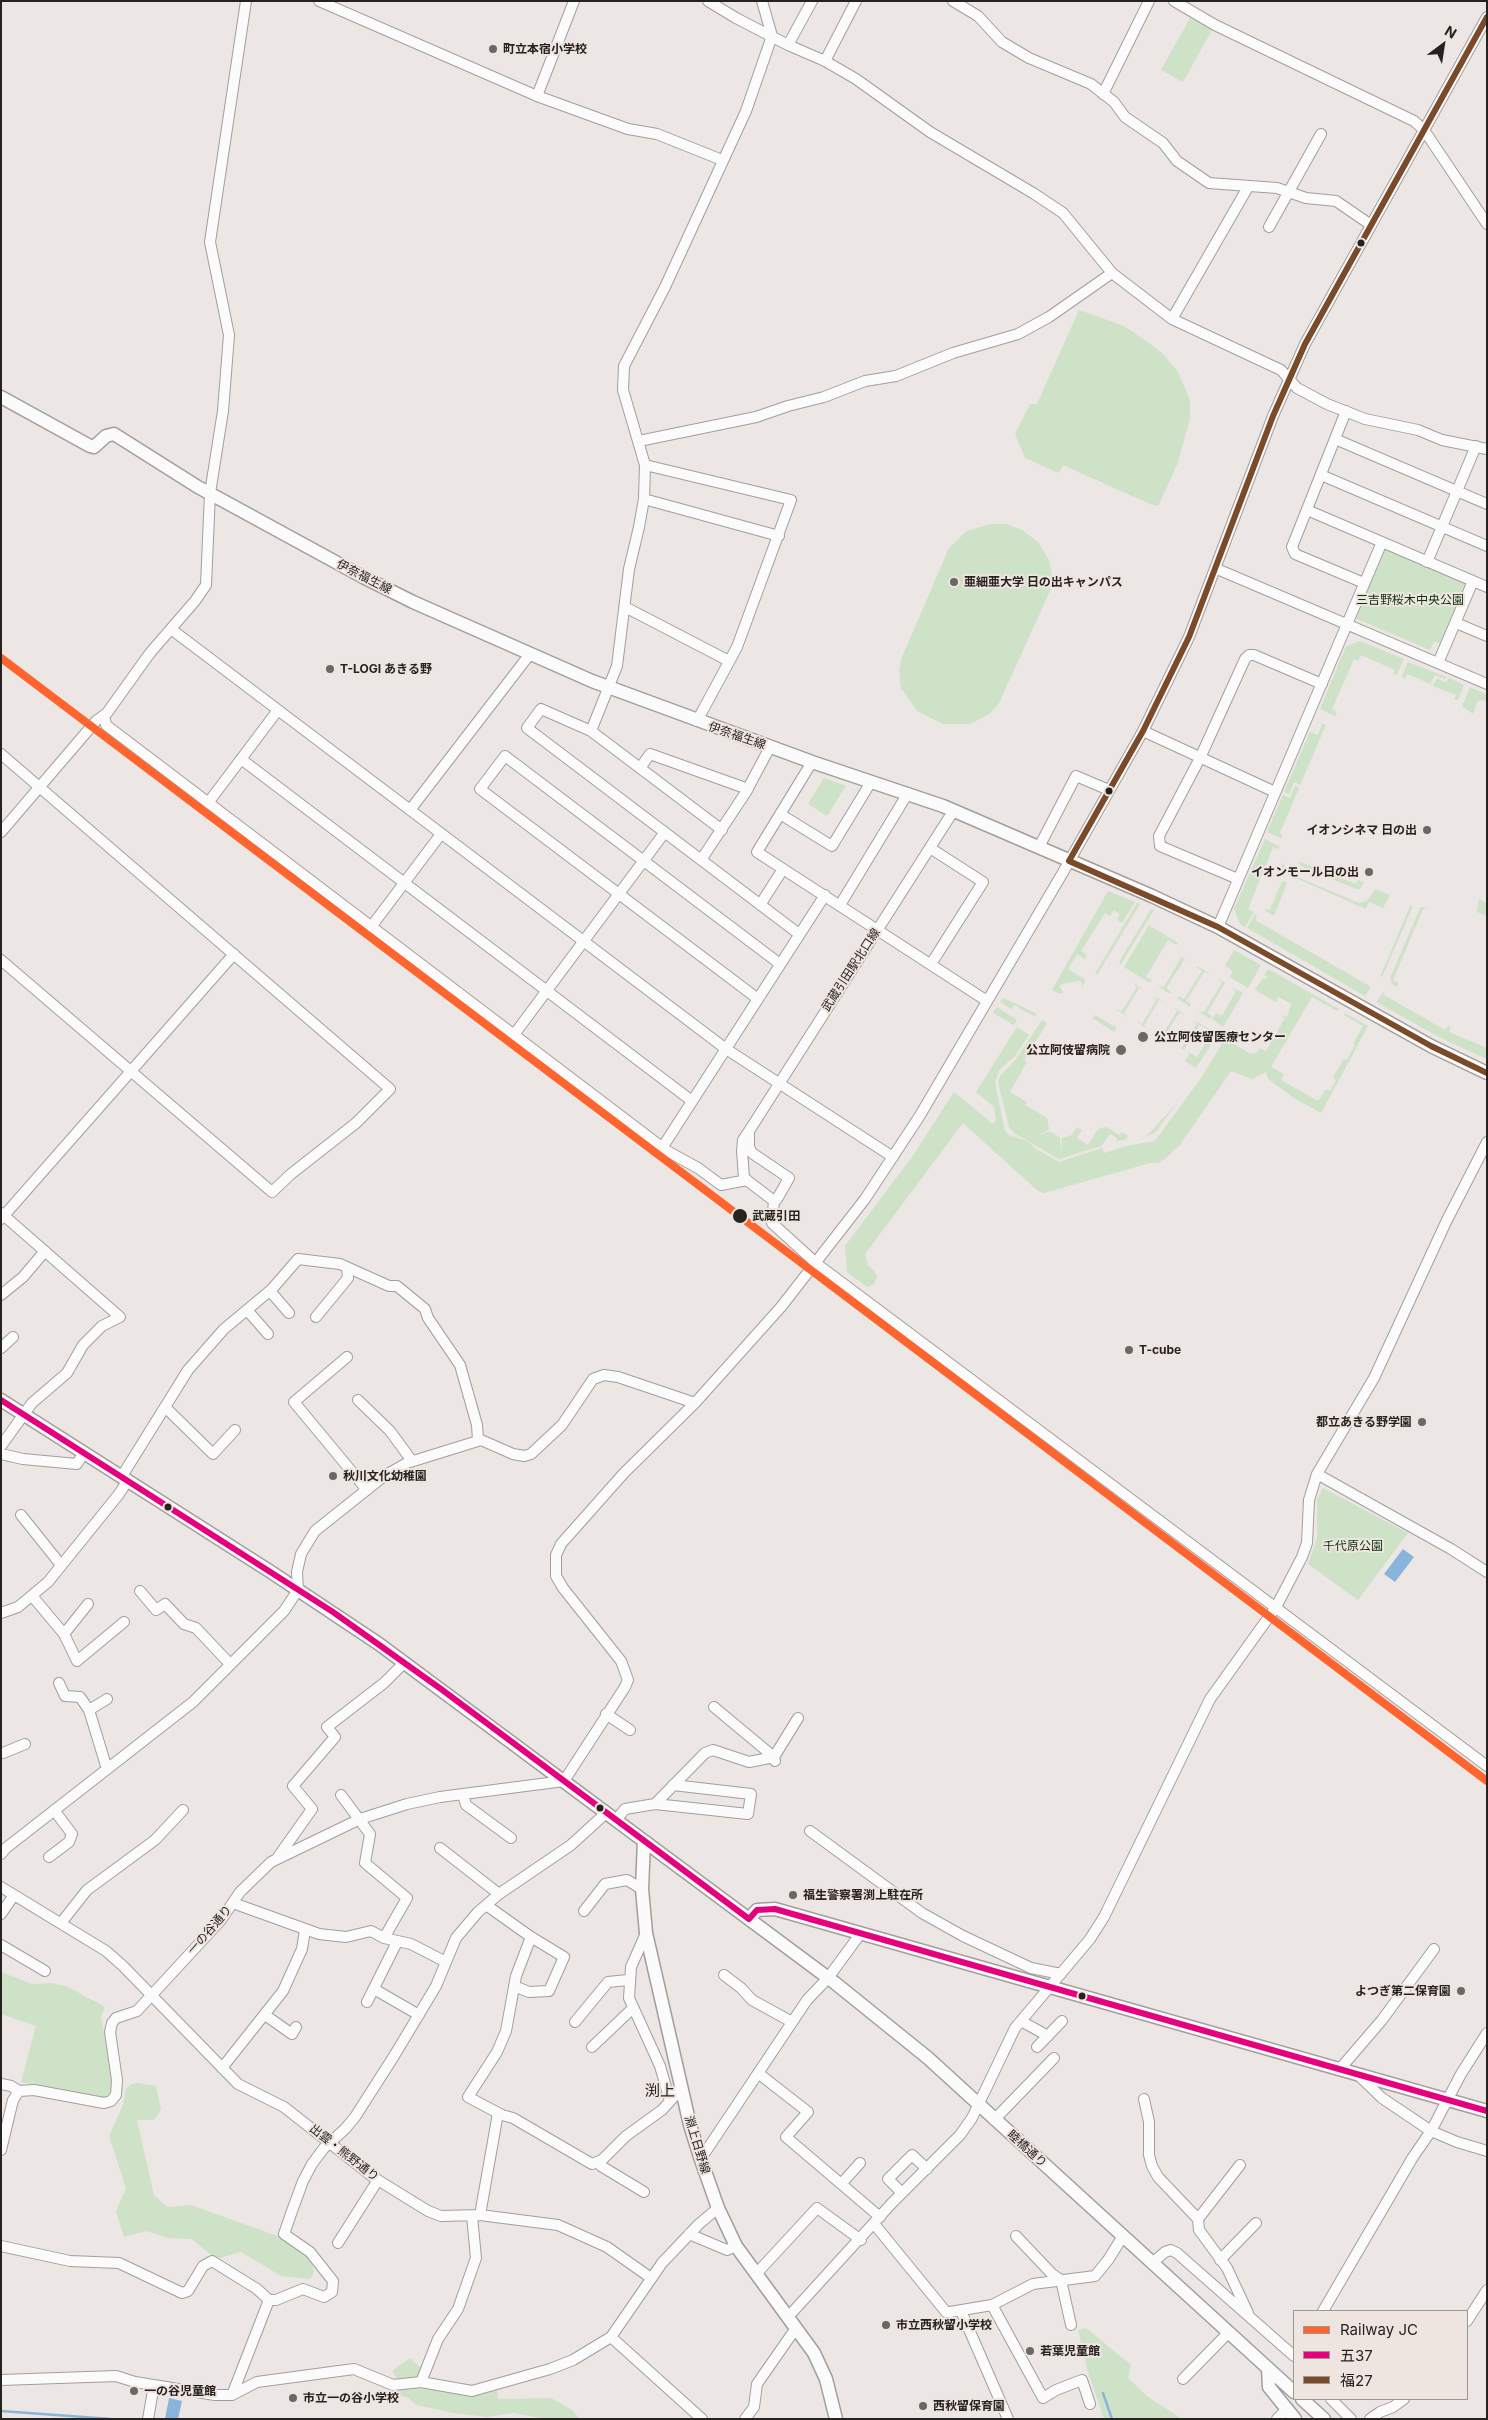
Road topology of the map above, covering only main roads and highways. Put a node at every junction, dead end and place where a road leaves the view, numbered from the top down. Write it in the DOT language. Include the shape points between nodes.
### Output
graph roads {
  1 [pos="1,397"];
  2 [pos="1487,1073"];
  3 [pos="1,1400"];
  4 [pos="644,1841"];
  5 [pos="748,1918"];
  6 [pos="1487,2111"];
  7 [pos="1268,2368"];
  8 [pos="1293,2391"];
  9 [pos="1303,2400"];
  10 [pos="1291,2414"];
  11 [pos="836,2419"];
  12 [pos="1324,2419"];
  1 -- 2 [label="main road, 伊奈福生線" via="94,448 106,436 114,434 210,493 413,602 530,654 697,722 954,810 1218,927 1431,1046"];
  3 -- 4 [label="main road, 睦橋通り" via="298,1590 564,1777"];
  4 -- 5 [label="main road, 睦橋通り"];
  4 -- 11 [label="main road, 淵上日野線" via="642,1889 646,1933 700,2157 736,2246 814,2353"];
  5 -- 6 [label="main road" via="758,1910 775,1909"];
  5 -- 7 [label="main road, 睦橋通り" via="916,2048"];
  7 -- 8 [label="main road, 睦橋通り"];
  7 -- 10 [label="main road" via="1269,2387"];
  9 -- 12 [label="main road"];
}
